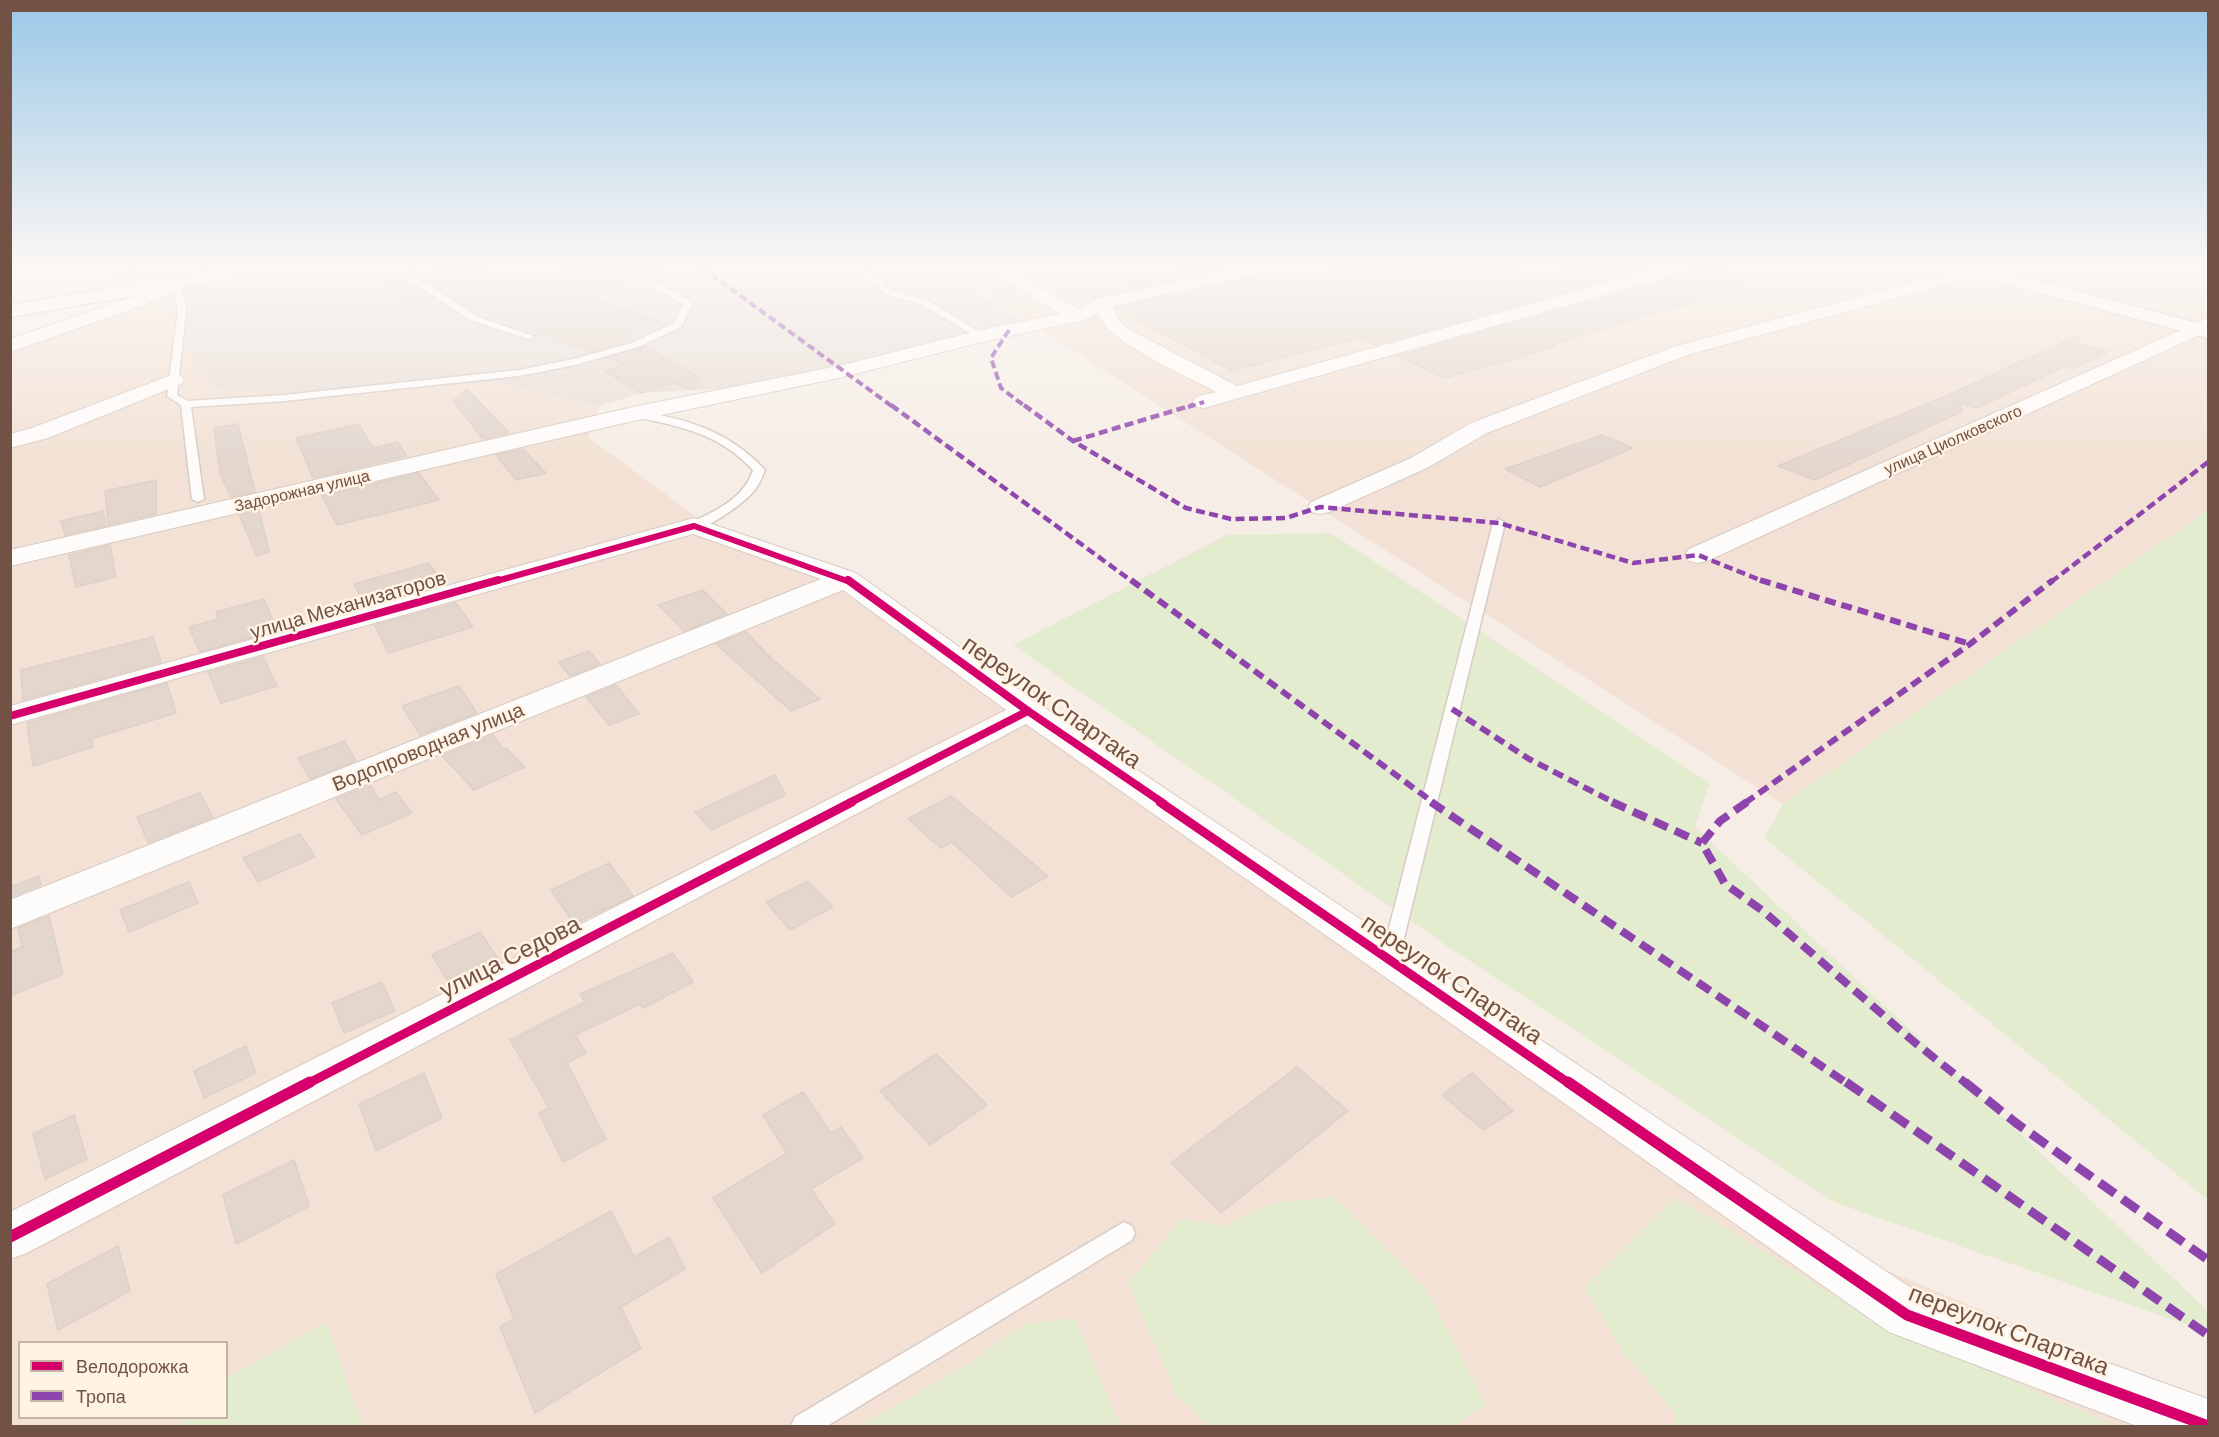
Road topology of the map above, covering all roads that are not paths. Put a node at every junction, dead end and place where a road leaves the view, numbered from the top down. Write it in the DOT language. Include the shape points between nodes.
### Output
graph roads {
  1 [pos="44,334"];
  2 [pos="179,334"];
  3 [pos="523,334"];
  4 [pos="659,334"];
  5 [pos="978,334"];
  6 [pos="990,334"];
  7 [pos="1124,334"];
  8 [pos="1447,334"];
  9 [pos="1743,334"];
  10 [pos="2191,334"];
  11 [pos="529,336"];
  12 [pos="981,336"];
  13 [pos="10,346"];
  14 [pos="174,380"];
  15 [pos="1236,394"];
  16 [pos="1204,402"];
  17 [pos="186,404"];
  18 [pos="633,414"];
  19 [pos="10,441"];
  20 [pos="198,499"];
  21 [pos="1320,507"];
  22 [pos="1499,523"];
  23 [pos="694,526"];
  24 [pos="1698,555"];
  25 [pos="10,558"];
  26 [pos="846,579"];
  27 [pos="1028,711"];
  28 [pos="10,716"];
  29 [pos="10,915"];
  30 [pos="1390,959"];
  31 [pos="1124,1233"];
  32 [pos="10,1237"];
  33 [pos="804,1426"];
  34 [pos="2208,1426"];
  1 -- 13 [label="street"];
  2 -- 14 [label="lane"];
  3 -- 11 [label="lane"];
  4 -- 17 [label="lane" via="575,362 466,380"];
  5 -- 12 [label="lane"];
  6 -- 12 [label="street, Задорожная улица"];
  7 -- 15 [label="street"];
  8 -- 15 [label="street"];
  9 -- 21 [label="street" via="1680,351 1479,428 1419,462"];
  10 -- 24 [label="street, улица Циолковского"];
  12 -- 18 [label="street, Задорожная улица" via="843,371"];
  14 -- 17 [label="lane" via="172,396"];
  14 -- 19 [label="street"];
  15 -- 16 [label="street"];
  17 -- 20 [label="lane"];
  18 -- 23 [label="lane" via="663,417 708,432 735,446 759,470 757,481 727,509"];
  18 -- 25 [label="street, Задорожная улица"];
  22 -- 30 [label="lane"];
  23 -- 26 [label="street, переулок Спартака"];
  23 -- 28 [label="street, улица Механизаторов"];
  26 -- 27 [label="street, переулок Спартака"];
  26 -- 29 [label="street, Водопроводная улица"];
  27 -- 30 [label="street, переулок Спартака"];
  27 -- 32 [label="street, улица Седова"];
  30 -- 34 [label="street, переулок Спартака" via="1907,1315"];
  31 -- 33 [label="lane"];
}
